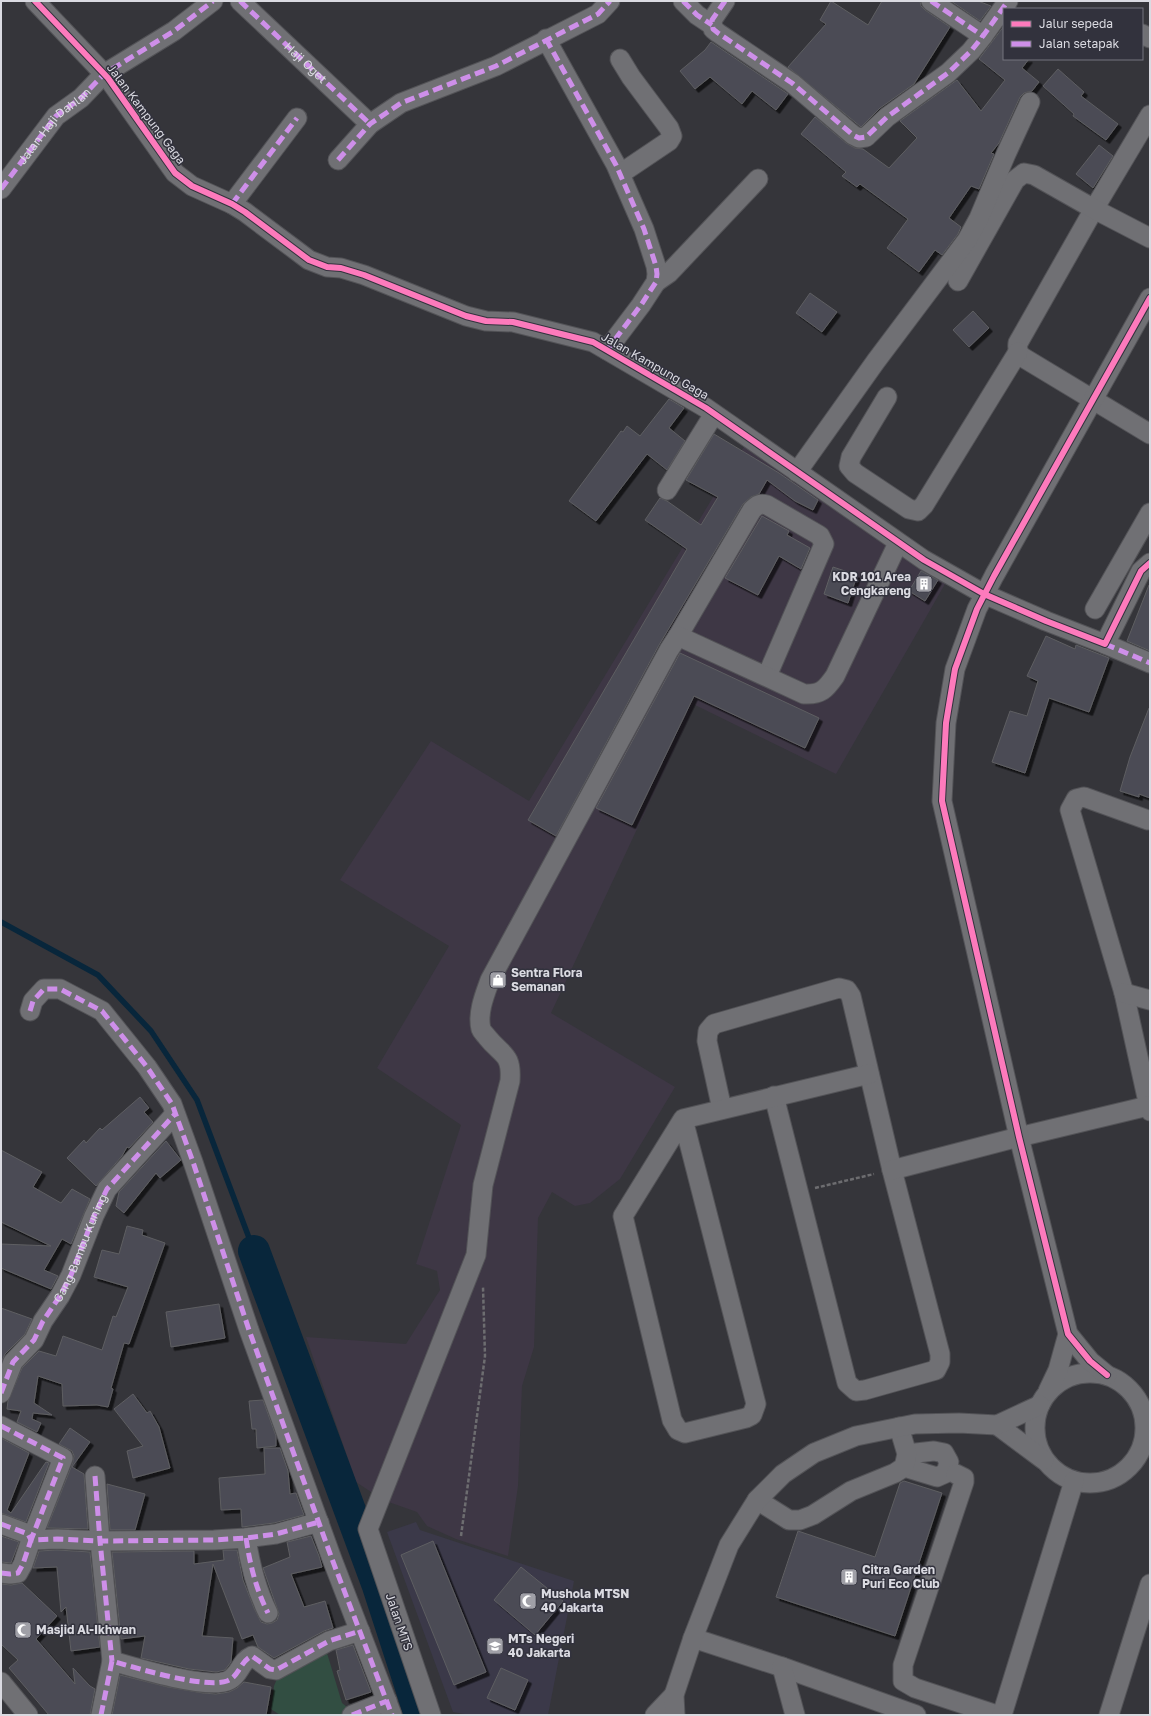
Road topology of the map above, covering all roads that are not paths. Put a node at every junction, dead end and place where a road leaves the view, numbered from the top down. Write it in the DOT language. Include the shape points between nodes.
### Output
graph roads {
  1 [pos="35,1"];
  2 [pos="240,1"];
  3 [pos="610,1"];
  4 [pos="683,1"];
  5 [pos="725,1"];
  6 [pos="931,1"];
  7 [pos="211,2"];
  8 [pos="1003,8"];
  9 [pos="712,25"];
  10 [pos="984,36"];
  11 [pos="546,39"];
  12 [pos="620,59"];
  13 [pos="104,74"];
  14 [pos="1030,102"];
  15 [pos="1150,115"];
  16 [pos="297,118"];
  17 [pos="370,124"];
  18 [pos="338,160"];
  19 [pos="620,174"];
  20 [pos="758,179"];
  21 [pos="3,182"];
  22 [pos="232,204"];
  23 [pos="1094,209"];
  24 [pos="1150,238"];
  25 [pos="958,280"];
  26 [pos="656,282"];
  27 [pos="1150,298"];
  28 [pos="608,350"];
  29 [pos="1018,352"];
  30 [pos="887,397"];
  31 [pos="1094,399"];
  32 [pos="714,414"];
  33 [pos="1150,434"];
  34 [pos="797,472"];
  35 [pos="667,490"];
  36 [pos="1150,513"];
  37 [pos="898,543"];
  38 [pos="1150,562"];
  39 [pos="984,594"];
  40 [pos="1095,609"];
  41 [pos="678,636"];
  42 [pos="1105,644"];
  43 [pos="1150,663"];
  44 [pos="767,676"];
  45 [pos="1148,820"];
  46 [pos="1124,993"];
  47 [pos="1150,1000"];
  48 [pos="30,1011"];
  49 [pos="869,1074"];
  50 [pos="774,1096"];
  51 [pos="1149,1108"];
  52 [pos="722,1109"];
  53 [pos="175,1114"];
  54 [pos="683,1118"];
  55 [pos="1019,1137"];
  56 [pos="892,1170"];
  57 [pos="1068,1334"];
  58 [pos="1108,1375"];
  59 [pos="1,1392"];
  60 [pos="1043,1400"];
  61 [pos="997,1425"];
  62 [pos="1,1426"];
  63 [pos="899,1427"];
  64 [pos="1045,1461"];
  65 [pos="956,1474"];
  66 [pos="95,1476"];
  67 [pos="1074,1481"];
  68 [pos="757,1500"];
  69 [pos="319,1522"];
  70 [pos="1,1524"];
  71 [pos="246,1538"];
  72 [pos="30,1540"];
  73 [pos="100,1541"];
  74 [pos="1,1573"];
  75 [pos="1150,1584"];
  76 [pos="268,1613"];
  77 [pos="360,1631"];
  78 [pos="693,1638"];
  79 [pos="112,1661"];
  80 [pos="782,1667"];
  81 [pos="1,1682"];
  82 [pos="674,1695"];
  83 [pos="389,1708"];
  84 [pos="884,1709"];
  85 [pos="28,1715"];
  86 [pos="101,1715"];
  87 [pos="352,1715"];
  88 [pos="430,1715"];
  89 [pos="655,1715"];
  90 [pos="675,1715"];
  91 [pos="795,1715"];
  92 [pos="916,1715"];
  93 [pos="997,1715"];
  94 [pos="1002,1715"];
  95 [pos="1109,1715"];
  1 -- 13 [label="street, Jalan Kampung Gaga"];
  2 -- 17 [label="street, Haji Oget"];
  3 -- 11 [label="street" via="598,14"];
  4 -- 9 [label="street"];
  5 -- 9 [label="street" via="715,14"];
  6 -- 10 [label="street"];
  7 -- 13 [label="street, Jalan Haji Dahlan" via="174,31"];
  8 -- 10 [label="street"];
  9 -- 10 [label="street" via="718,33 792,83 854,134 863,138 948,73"];
  11 -- 17 [label="street" via="496,66 401,103"];
  11 -- 19 [label="street"];
  12 -- 19 [label="street" via="672,136"];
  13 -- 21 [label="street, Jalan Haji Dahlan" via="81,98 56,116"];
  13 -- 22 [label="street, Jalan Kampung Gaga" via="175,173 192,186"];
  14 -- 34 [label="street" via="967,240"];
  15 -- 23 [label="street"];
  16 -- 22 [label="street"];
  17 -- 18 [label="street"];
  19 -- 26 [label="street" via="644,229 656,266"];
  20 -- 26 [label="street" via="669,273"];
  22 -- 28 [label="street, Jalan Kampung Gaga" via="316,263 364,275 466,316 486,321 530,325 593,342"];
  23 -- 24 [label="street"];
  23 -- 25 [label="street" via="1034,175 1024,173 1015,180"];
  23 -- 29 [label="street" via="1018,343"];
  26 -- 28 [label="street"];
  27 -- 31 [label="street"];
  28 -- 32 [label="street, Jalan Kampung Gaga"];
  29 -- 30 [label="street" via="918,511 909,509 855,473 849,466 851,457"];
  29 -- 31 [label="street"];
  31 -- 33 [label="street"];
  31 -- 39 [label="street"];
  32 -- 34 [label="street, Jalan Kampung Gaga"];
  32 -- 35 [label="street"];
  34 -- 37 [label="street, Jalan Kampung Gaga"];
  36 -- 40 [label="street"];
  37 -- 39 [label="street, Jalan Kampung Gaga"];
  37 -- 44 [label="street" via="827,688 815,694 804,694"];
  38 -- 42 [label="street" via="1141,571"];
  39 -- 42 [label="street, Jalan Kampung Gaga" via="1046,622"];
  39 -- 55 [label="street" via="955,669 946,723 942,801"];
  41 -- 44 [label="street"];
  41 -- 44 [label="street" via="752,510 756,505 767,505 820,536 824,544"];
  41 -- 88 [label="street, Jalan MTS" via="494,973 483,1000 482,1030 508,1058 510,1081 483,1185 476,1255 368,1529"];
  42 -- 43 [label="street, Jalan Kampung Gaga"];
  45 -- 46 [label="street" via="1084,797 1076,799 1070,810"];
  46 -- 47 [label="street"];
  46 -- 51 [label="street"];
  48 -- 53 [label="street" via="33,1001 44,989 60,989 102,1011 148,1067 172,1104"];
  49 -- 50 [label="street"];
  49 -- 52 [label="street" via="851,996 847,990 839,988 719,1021 712,1026 708,1031 707,1041"];
  49 -- 56 [label="street"];
  50 -- 52 [label="street"];
  50 -- 56 [label="street" via="847,1383 856,1391 933,1371 938,1368 940,1362"];
  51 -- 55 [label="street"];
  52 -- 54 [label="street"];
  53 -- 59 [label="street, Gang Bambu Kuning" via="107,1189 60,1296 34,1340 13,1362"];
  53 -- 69 [label="street" via="249,1330"];
  54 -- 54 [label="street" via="756,1404 752,1414 746,1418 685,1433 678,1430 672,1420 623,1216"];
  55 -- 56 [label="street"];
  55 -- 57 [label="street"];
  57 -- 58 [label="street" via="1090,1361"];
  57 -- 60 [label="street" via="1058,1370"];
  58 -- 60 [label="street" via="1096,1372 1077,1374 1053,1387"];
  58 -- 67 [label="street" via="1127,1386 1141,1405 1146,1428 1143,1445 1135,1460 1118,1476 1096,1483"];
  60 -- 61 [label="street"];
  60 -- 64 [label="street" via="1036,1416 1035,1433"];
  61 -- 63 [label="street" via="959,1422"];
  61 -- 64 [label="street"];
  62 -- 72 [label="street" via="63,1458"];
  63 -- 68 [label="street" via="856,1436 814,1453 783,1474"];
  63 -- 68 [label="street" via="906,1460 895,1473 851,1491 813,1516 789,1520"];
  64 -- 67 [label="street" via="1062,1476"];
  65 -- 93 [label="street" via="964,1478 964,1482 903,1666 903,1681 915,1688"];
  66 -- 73 [label="street"];
  67 -- 94 [label="street"];
  68 -- 78 [label="street" via="730,1545"];
  69 -- 71 [label="street" via="276,1534"];
  69 -- 77 [label="street"];
  70 -- 72 [label="street" via="23,1531 28,1534"];
  71 -- 73 [label="street"];
  71 -- 76 [label="street" via="258,1593"];
  72 -- 73 [label="street"];
  72 -- 74 [label="street" via="18,1573"];
  73 -- 79 [label="street"];
  75 -- 95 [label="street"];
  77 -- 79 [label="street" via="329,1641 276,1670 270,1669 252,1656 245,1659 238,1673 226,1681 202,1682"];
  77 -- 83 [label="street"];
  78 -- 80 [label="street"];
  78 -- 82 [label="street"];
  79 -- 86 [label="street"];
  80 -- 84 [label="street"];
  80 -- 91 [label="street"];
  81 -- 85 [label="street"];
  82 -- 89 [label="street"];
  82 -- 90 [label="street"];
  83 -- 87 [label="street"];
  84 -- 92 [label="street"];
}
